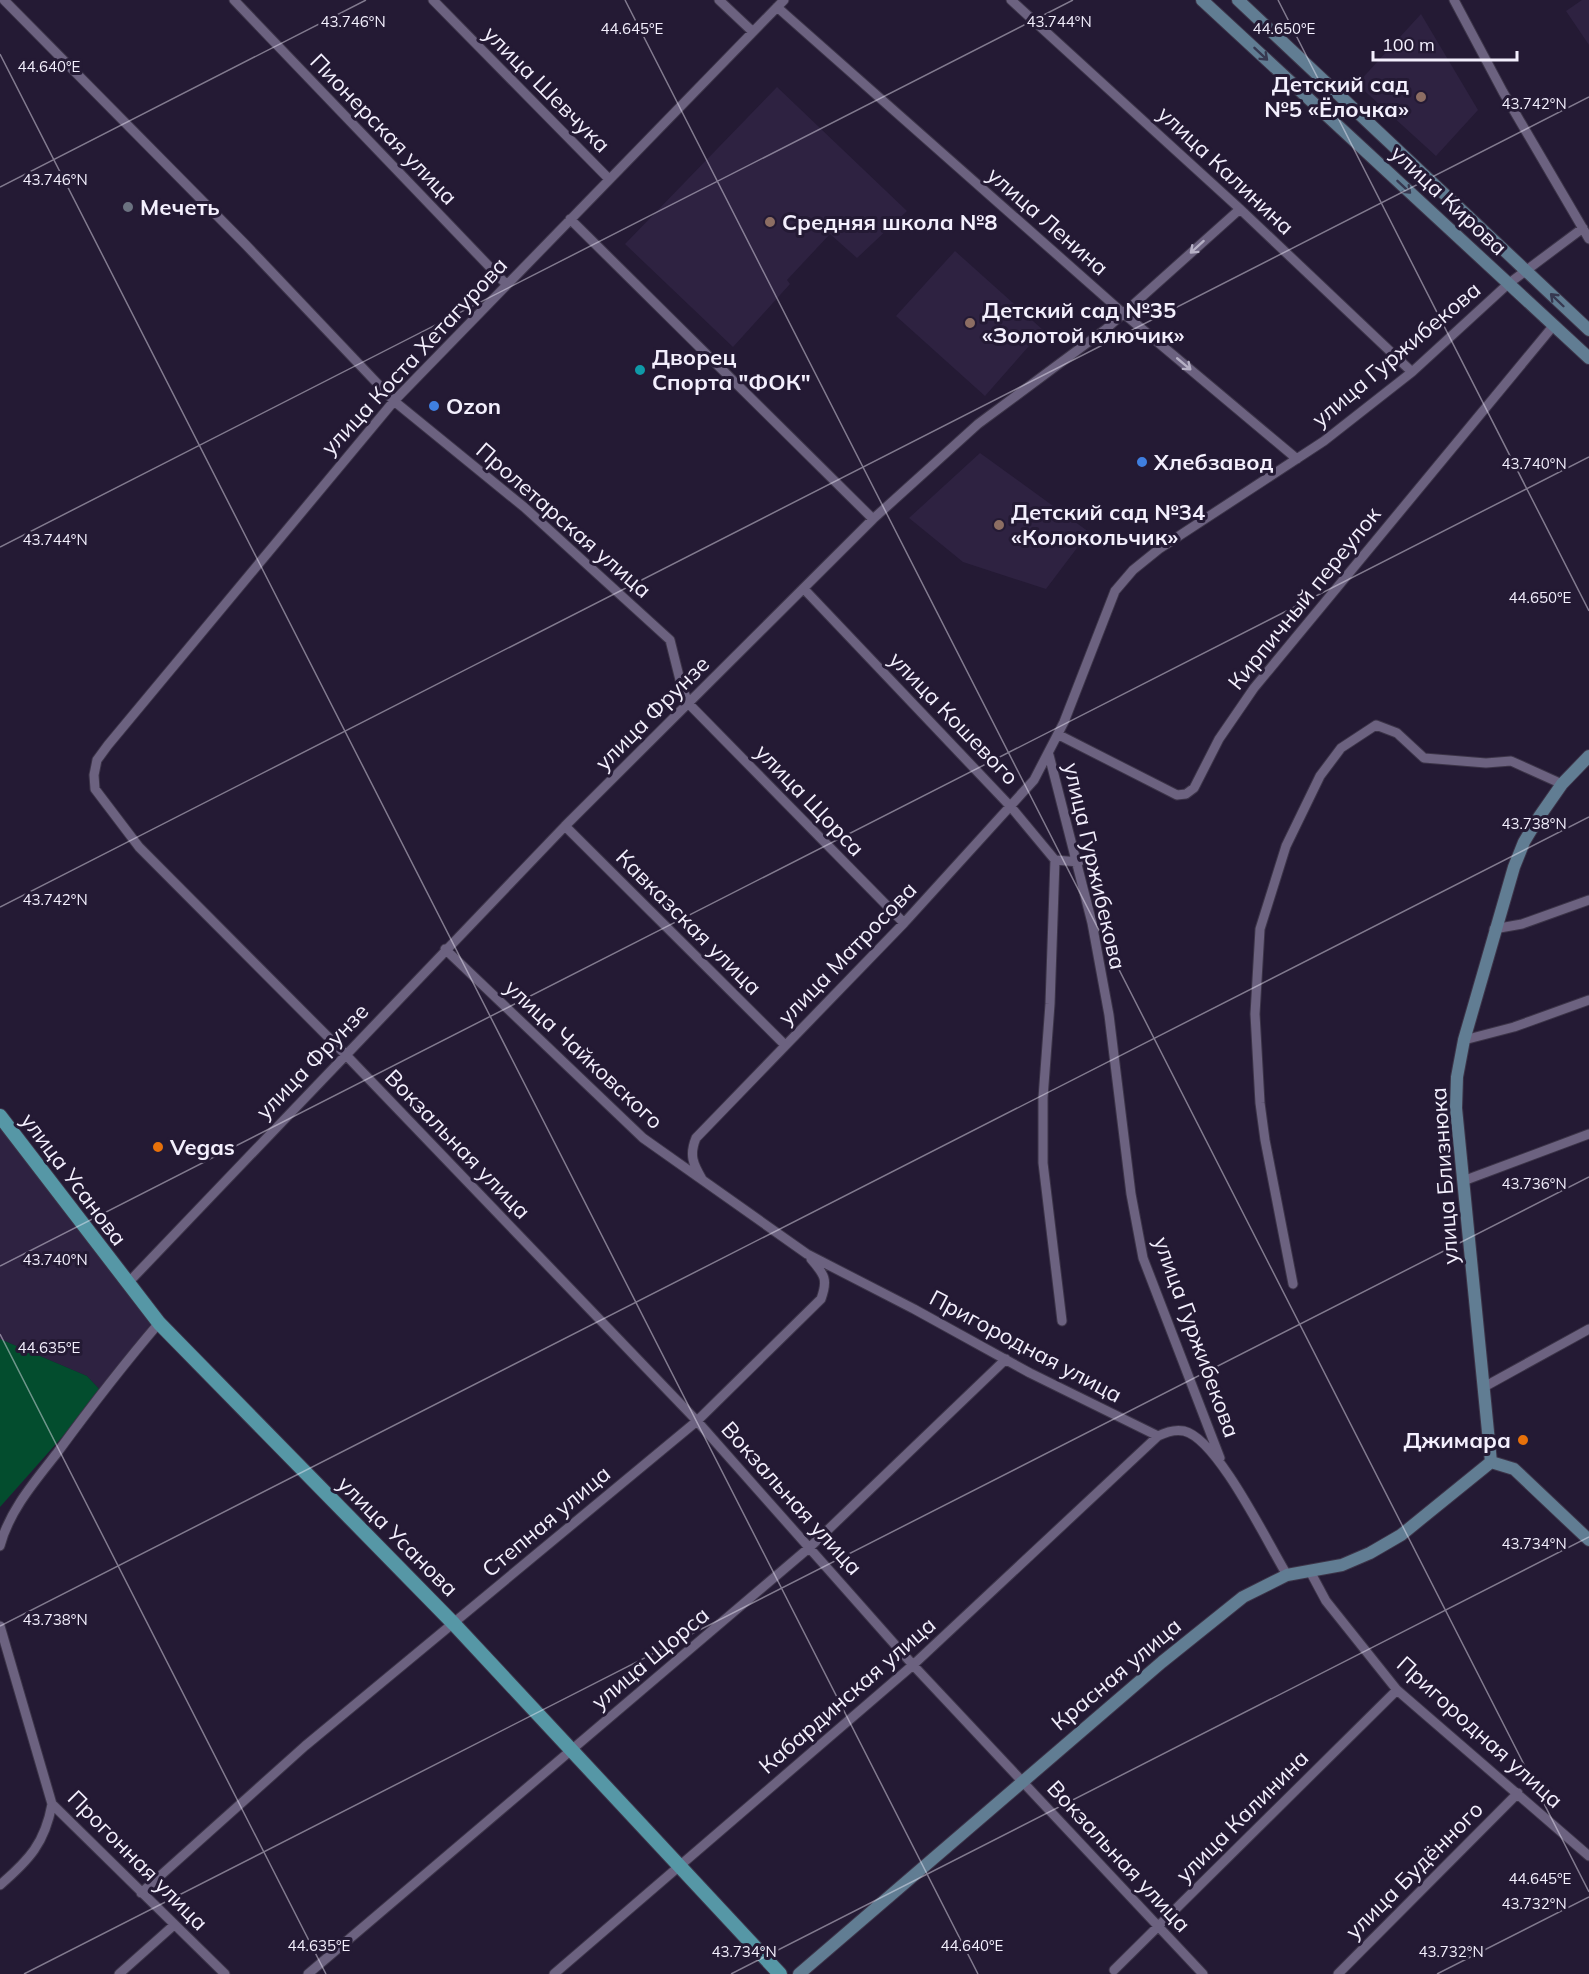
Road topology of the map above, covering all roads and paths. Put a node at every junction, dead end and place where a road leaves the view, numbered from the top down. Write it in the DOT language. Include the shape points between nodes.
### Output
graph roads {
  1 [pos="4,0"];
  2 [pos="234,0"];
  3 [pos="433,0"];
  4 [pos="719,0"];
  5 [pos="1011,0"];
  6 [pos="1202,0"];
  7 [pos="1238,0"];
  8 [pos="1454,0"];
  9 [pos="781,4"];
  10 [pos="753,32"];
  11 [pos="609,179"];
  12 [pos="1240,208"];
  13 [pos="570,219"];
  14 [pos="1583,228"];
  15 [pos="1589,239"];
  16 [pos="1526,269"];
  17 [pos="506,284"];
  18 [pos="1508,284"];
  19 [pos="1123,313"];
  20 [pos="1554,325"];
  21 [pos="1589,330"];
  22 [pos="1589,358"];
  23 [pos="1412,372"];
  24 [pos="394,401"];
  25 [pos="1297,459"];
  26 [pos="873,519"];
  27 [pos="804,589"];
  28 [pos="689,704"];
  29 [pos="1059,735"];
  30 [pos="1049,755"];
  31 [pos="1589,756"];
  32 [pos="97,760"];
  33 [pos="1562,784"];
  34 [pos="1011,807"];
  35 [pos="565,826"];
  36 [pos="1055,860"];
  37 [pos="1079,862"];
  38 [pos="1589,900"];
  39 [pos="904,923"];
  40 [pos="1494,929"];
  41 [pos="446,950"];
  42 [pos="1589,1000"];
  43 [pos="1464,1040"];
  44 [pos="785,1045"];
  45 [pos="345,1054"];
  46 [pos="0,1116"];
  47 [pos="1589,1134"];
  48 [pos="702,1179"];
  49 [pos="1463,1181"];
  50 [pos="807,1254"];
  51 [pos="127,1284"];
  52 [pos="1293,1284"];
  53 [pos="1062,1321"];
  54 [pos="159,1323"];
  55 [pos="1589,1329"];
  56 [pos="1006,1359"];
  57 [pos="1484,1387"];
  58 [pos="697,1421"];
  59 [pos="1158,1436"];
  60 [pos="1491,1462"];
  61 [pos="1224,1466"];
  62 [pos="1589,1540"];
  63 [pos="0,1546"];
  64 [pos="810,1547"];
  65 [pos="1311,1573"];
  66 [pos="1287,1575"];
  67 [pos="454,1624"];
  68 [pos="0,1626"];
  69 [pos="913,1665"];
  70 [pos="1397,1690"];
  71 [pos="571,1749"];
  72 [pos="1022,1782"];
  73 [pos="1518,1793"];
  74 [pos="52,1804"];
  75 [pos="1589,1856"];
  76 [pos="680,1868"];
  77 [pos="0,1885"];
  78 [pos="141,1893"];
  79 [pos="174,1925"];
  80 [pos="1158,1926"];
  81 [pos="1114,1970"];
  82 [pos="119,1974"];
  83 [pos="225,1974"];
  84 [pos="308,1974"];
  85 [pos="554,1974"];
  86 [pos="780,1974"];
  87 [pos="799,1974"];
  88 [pos="1203,1974"];
  89 [pos="1338,1974"];
  1 -- 24 [label="street, Пролетарская улица"];
  2 -- 17 [label="street, Пионерская улица"];
  3 -- 11 [label="street, улица Шевчука"];
  4 -- 10 [label="street"];
  5 -- 12 [label="street, улица Калинина"];
  6 -- 18 [label="street, улица Кирова, one-way"];
  7 -- 16 [label="street, улица Кирова"];
  8 -- 14 [label="street"];
  9 -- 10 [label="street, улица Коста Хетагурова"];
  9 -- 19 [label="street, улица Ленина"];
  10 -- 11 [label="street, улица Коста Хетагурова"];
  11 -- 13 [label="street, улица Коста Хетагурова"];
  12 -- 19 [label="street, улица Фрунзе, one-way"];
  12 -- 23 [label="street, улица Калинина"];
  13 -- 17 [label="street, улица Коста Хетагурова"];
  13 -- 26 [label="street"];
  14 -- 15 [label="street"];
  14 -- 16 [label="street, улица Гуржибекова"];
  16 -- 18 [label="street, улица Гуржибекова"];
  21 -- 16 [label="street, улица Кирова, one-way"];
  17 -- 24 [label="street, улица Коста Хетагурова"];
  18 -- 20 [label="street, улица Кирова"];
  18 -- 23 [label="street, улица Гуржибекова"];
  19 -- 25 [label="street, улица Ленина, one-way"];
  19 -- 26 [label="street, улица Фрунзе" via="978,424"];
  20 -- 22 [label="street, улица Кирова"];
  20 -- 29 [label="street, Кирпичный переулок" via="1254,688 1219,738 1194,788 1177,795"];
  23 -- 25 [label="street, улица Гуржибекова"];
  24 -- 28 [label="street, Пролетарская улица" via="524,507 670,640"];
  24 -- 32 [label="street, улица Коста Хетагурова"];
  25 -- 29 [label="street, улица Гуржибекова" via="1133,570 1115,591"];
  26 -- 27 [label="street, улица Фрунзе"];
  27 -- 28 [label="street, улица Фрунзе"];
  27 -- 34 [label="street, улица Кошевого"];
  28 -- 35 [label="street, улица Фрунзе"];
  28 -- 39 [label="street, улица Щорса"];
  29 -- 30 [label="street, улица Гуржибекова"];
  30 -- 34 [label="street, улица Матросова"];
  30 -- 37 [label="street, улица Гуржибекова"];
  31 -- 33 [label="street, улица Близнюка"];
  32 -- 45 [label="street, Вокзальная улица" via="95,789 139,848"];
  33 -- 40 [label="street, улица Близнюка" via="1524,842"];
  33 -- 52 [label="street" via="1511,761 1424,758 1397,733 1376,725 1341,748 1320,776 1286,846 1260,929 1255,1014 1265,1140"];
  34 -- 36 [label="street, улица Кошевого"];
  34 -- 39 [label="street, улица Матросова"];
  35 -- 41 [label="street, улица Фрунзе"];
  35 -- 44 [label="street, Кавказская улица"];
  36 -- 37 [label="street"];
  36 -- 53 [label="street, улица Гуржибекова" via="1043,1162"];
  37 -- 61 [label="street, улица Гуржибекова" via="1109,1015 1131,1194 1143,1258"];
  38 -- 40 [label="street" via="1522,924"];
  39 -- 44 [label="street, улица Матросова"];
  40 -- 43 [label="street, улица Близнюка"];
  41 -- 45 [label="street, улица Фрунзе"];
  41 -- 48 [label="street, улица Чайковского" via="643,1138"];
  42 -- 43 [label="street" via="1515,1027"];
  43 -- 49 [label="street, улица Близнюка" via="1456,1108"];
  44 -- 48 [label="street, улица Матросова" via="696,1138 692,1157"];
  45 -- 51 [label="street, улица Фрунзе"];
  45 -- 58 [label="street, Вокзальная улица"];
  46 -- 51 [label="main road, улица Усанова"];
  47 -- 49 [label="street"];
  48 -- 50 [label="street, Пригородная улица"];
  49 -- 57 [label="street, улица Близнюка"];
  50 -- 56 [label="street, Пригородная улица"];
  50 -- 58 [label="street, Степная улица" via="822,1271 826,1285 821,1299"];
  51 -- 54 [label="main road, улица Усанова"];
  54 -- 63 [label="street" via="108,1383 28,1491 4,1530"];
  54 -- 67 [label="main road, улица Усанова"];
  55 -- 57 [label="street"];
  56 -- 59 [label="street, Пригородная улица"];
  56 -- 64 [label="street, улица Щорса"];
  57 -- 60 [label="street, улица Близнюка"];
  58 -- 64 [label="street, Вокзальная улица"];
  58 -- 67 [label="street, Степная улица"];
  59 -- 61 [label="street" via="1185,1431 1200,1439"];
  59 -- 69 [label="street, Кабардинская улица"];
  60 -- 62 [label="street" via="1514,1469"];
  60 -- 65 [label="street, Красная улица" via="1401,1534 1370,1553"];
  61 -- 66 [label="street"];
  64 -- 69 [label="street, Вокзальная улица"];
  64 -- 71 [label="street, улица Щорса"];
  65 -- 66 [label="street, Красная улица"];
  65 -- 70 [label="street, Пригородная улица" via="1326,1601"];
  66 -- 72 [label="street, Красная улица" via="1257,1588 1216,1617"];
  67 -- 71 [label="main road, улица Усанова"];
  67 -- 78 [label="street, Степная улица" via="305,1746"];
  68 -- 74 [label="street, Прогонная улица"];
  69 -- 72 [label="street, Вокзальная улица"];
  69 -- 76 [label="street, Кабардинская улица"];
  70 -- 73 [label="street, Пригородная улица"];
  70 -- 80 [label="street, улица Калинина"];
  71 -- 76 [label="main road, улица Усанова"];
  71 -- 84 [label="street, улица Щорса"];
  72 -- 80 [label="street, Вокзальная улица"];
  72 -- 87 [label="street, Красная улица"];
  73 -- 75 [label="street, Пригородная улица"];
  73 -- 89 [label="street, улица Будённого"];
  74 -- 77 [label="street" via="47,1829 34,1853"];
  74 -- 78 [label="street, Прогонная улица"];
  76 -- 85 [label="street, Кабардинская улица"];
  76 -- 86 [label="main road, улица Усанова"];
  78 -- 79 [label="street, Прогонная улица"];
  79 -- 82 [label="street"];
  79 -- 83 [label="street, Прогонная улица"];
  80 -- 81 [label="street, улица Калинина"];
  80 -- 88 [label="street, Вокзальная улица"];
}
